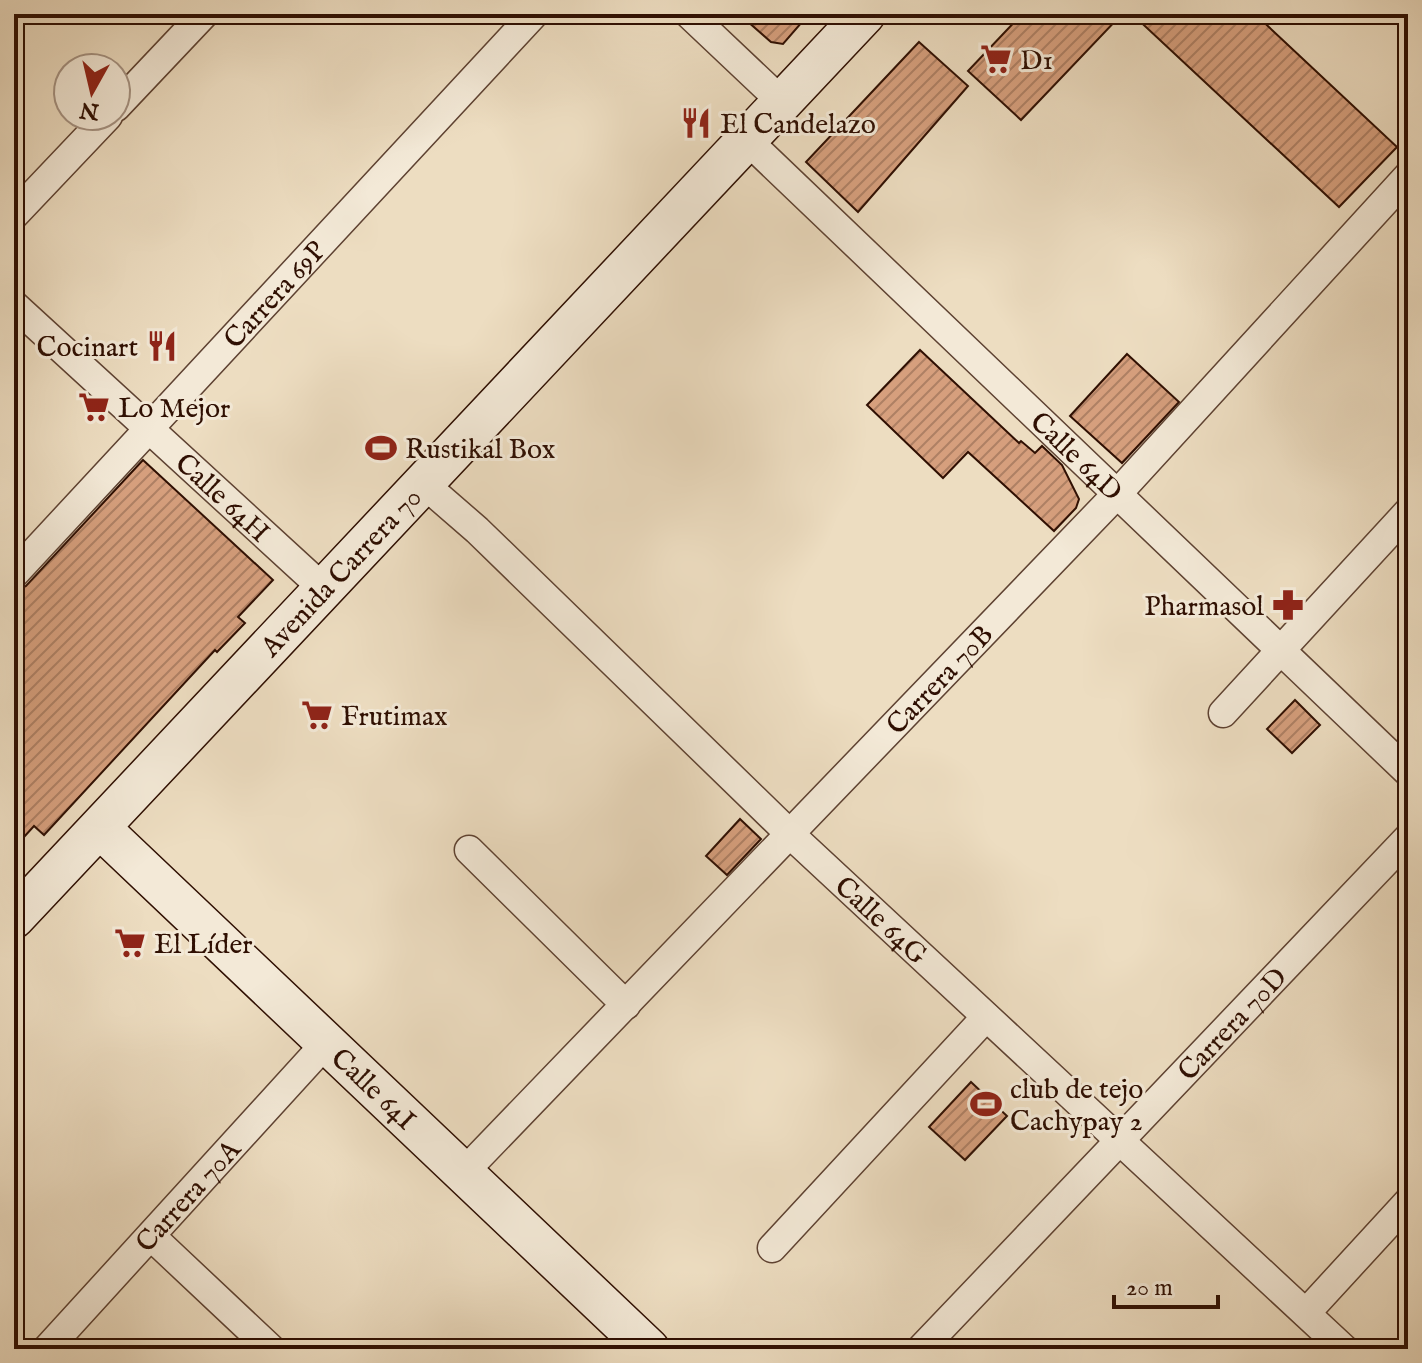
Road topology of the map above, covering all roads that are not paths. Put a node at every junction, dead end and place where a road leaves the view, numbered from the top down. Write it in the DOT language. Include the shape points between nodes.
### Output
graph roads {
  1 [pos="204,14"];
  2 [pos="534,14"];
  3 [pos="689,14"];
  4 [pos="865,14"];
  5 [pos="132,90"];
  6 [pos="781,101"];
  7 [pos="93,132"];
  8 [pos="746,139"];
  9 [pos="1408,176"];
  10 [pos="14,215"];
  11 [pos="14,305"];
  12 [pos="148,430"];
  13 [pos="424,484"];
  14 [pos="1118,493"];
  15 [pos="1408,512"];
  16 [pos="14,574"];
  17 [pos="326,591"];
  18 [pos="1280,652"];
  19 [pos="1223,713"];
  20 [pos="1408,772"];
  21 [pos="100,828"];
  22 [pos="791,835"];
  23 [pos="1408,838"];
  24 [pos="469,850"];
  25 [pos="14,918"];
  26 [pos="626,1005"];
  27 [pos="986,1017"];
  28 [pos="326,1043"];
  29 [pos="1118,1139"];
  30 [pos="463,1173"];
  31 [pos="1408,1202"];
  32 [pos="152,1237"];
  33 [pos="772,1248"];
  34 [pos="1306,1313"];
  35 [pos="47,1349"];
  36 [pos="271,1349"];
  37 [pos="649,1349"];
  38 [pos="921,1349"];
  39 [pos="1344,1349"];
  1 -- 5 [label="street"];
  2 -- 12 [label="street, Carrera 69P"];
  3 -- 6 [label="street"];
  4 -- 6 [label="main road, Avenida Carrera 70"];
  6 -- 8 [label="main road, Avenida Carrera 70"];
  7 -- 10 [label="street"];
  8 -- 13 [label="main road, Avenida Carrera 70"];
  8 -- 14 [label="street, Calle 64D"];
  9 -- 14 [label="street, Carrera 70B"];
  11 -- 12 [label="street, Calle 64H"];
  12 -- 16 [label="street, Carrera 69P"];
  12 -- 17 [label="street, Calle 64H"];
  13 -- 17 [label="main road, Avenida Carrera 70"];
  13 -- 22 [label="street, Calle 64G"];
  14 -- 18 [label="street, Calle 64D"];
  14 -- 22 [label="street, Carrera 70B"];
  15 -- 18 [label="street"];
  17 -- 21 [label="main road, Avenida Carrera 70"];
  18 -- 19 [label="street"];
  18 -- 20 [label="street, Calle 64D"];
  21 -- 25 [label="main road, Avenida Carrera 70"];
  21 -- 28 [label="main road, Calle 64I"];
  22 -- 26 [label="street, Carrera 70B"];
  22 -- 27 [label="street, Calle 64G"];
  23 -- 29 [label="street, Carrera 70D"];
  24 -- 26 [label="street"];
  26 -- 30 [label="street, Carrera 70B"];
  27 -- 29 [label="street, Calle 64G"];
  27 -- 33 [label="street"];
  28 -- 30 [label="main road, Calle 64I"];
  28 -- 32 [label="street, Carrera 70A"];
  29 -- 34 [label="street, Calle 64G"];
  29 -- 38 [label="street, Carrera 70D"];
  30 -- 37 [label="main road, Calle 64I"];
  31 -- 34 [label="street"];
  32 -- 35 [label="street, Carrera 70A"];
  32 -- 36 [label="street"];
  34 -- 39 [label="street, Calle 64G"];
}
